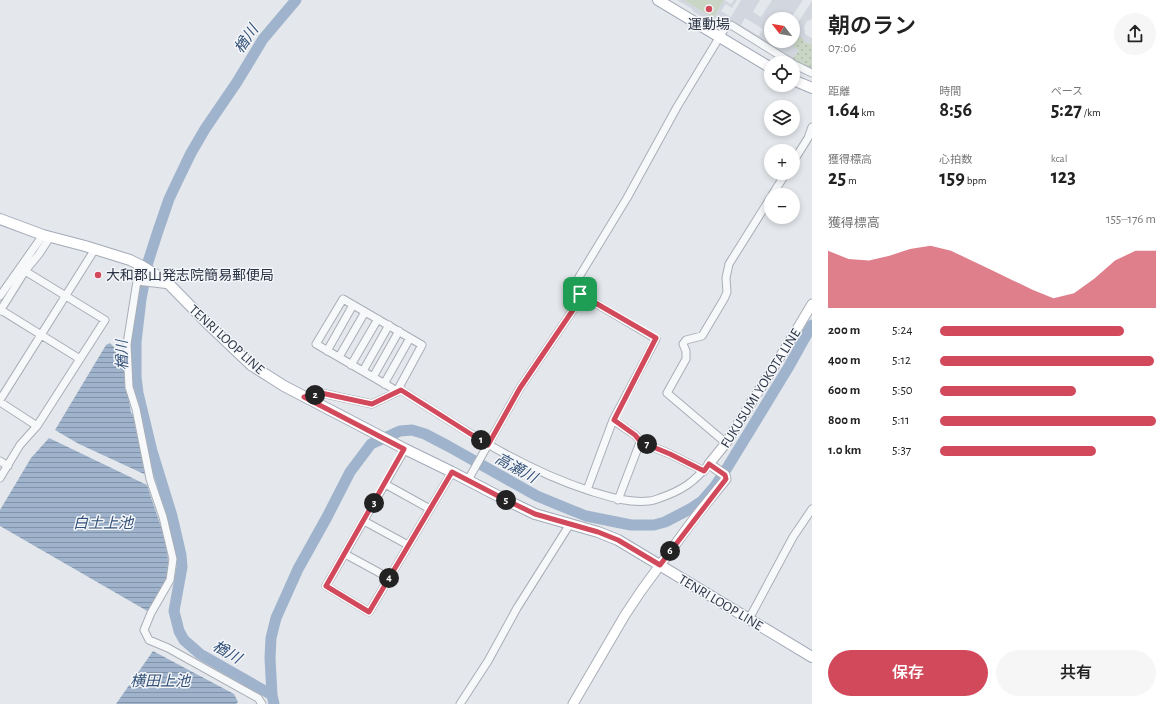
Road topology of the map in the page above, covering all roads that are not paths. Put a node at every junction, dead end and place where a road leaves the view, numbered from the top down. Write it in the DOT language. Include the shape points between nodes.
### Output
graph roads {
  1 [pos="658,0"];
  2 [pos="720,36"];
  3 [pos="782,56"];
  4 [pos="764,64"];
  5 [pos="800,67"];
  6 [pos="812,73"];
  7 [pos="800,83"];
  8 [pos="812,88"];
  9 [pos="812,127"];
  10 [pos="800,151"];
  11 [pos="764,209"];
  12 [pos="0,219"];
  13 [pos="46,236"];
  14 [pos="95,249"];
  15 [pos="25,271"];
  16 [pos="170,285"];
  17 [pos="580,294"];
  18 [pos="0,296"];
  19 [pos="66,296"];
  20 [pos="812,304"];
  21 [pos="354,305"];
  22 [pos="0,310"];
  23 [pos="365,312"];
  24 [pos="378,319"];
  25 [pos="388,325"];
  26 [pos="399,332"];
  27 [pos="42,335"];
  28 [pos="410,338"];
  29 [pos="327,351"];
  30 [pos="339,357"];
  31 [pos="80,359"];
  32 [pos="351,365"];
  33 [pos="363,371"];
  34 [pos="372,377"];
  35 [pos="384,384"];
  36 [pos="398,391"];
  37 [pos="304,397"];
  38 [pos="0,401"];
  39 [pos="614,420"];
  40 [pos="37,426"];
  41 [pos="641,442"];
  42 [pos="726,443"];
  43 [pos="488,445"];
  44 [pos="404,449"];
  45 [pos="0,461"];
  46 [pos="8,466"];
  47 [pos="709,468"];
  48 [pos="452,472"];
  49 [pos="0,478"];
  50 [pos="468,480"];
  51 [pos="385,484"];
  52 [pos="587,490"];
  53 [pos="618,500"];
  54 [pos="430,509"];
  55 [pos="812,509"];
  56 [pos="364,521"];
  57 [pos="570,524"];
  58 [pos="408,545"];
  59 [pos="345,554"];
  60 [pos="660,565"];
  61 [pos="389,578"];
  62 [pos="749,619"];
  63 [pos="812,657"];
  64 [pos="262,704"];
  65 [pos="460,704"];
  66 [pos="573,704"];
  1 -- 2 [label="main road"];
  2 -- 3 [label="street" via="725,28 732,25"];
  2 -- 4 [label="main road"];
  2 -- 17 [label="street" via="677,107 628,198 579,277"];
  5 -- 6 [label="street"];
  7 -- 8 [label="main road"];
  9 -- 10 [label="street"];
  11 -- 42 [label="street" via="729,264 727,292 702,336 686,340 683,344 686,359 667,393"];
  12 -- 13 [label="main road, TENRI LOOP LINE"];
  13 -- 14 [label="main road, TENRI LOOP LINE"];
  13 -- 15 [label="street" via="39,254"];
  13 -- 18 [label="street"];
  14 -- 16 [label="main road, TENRI LOOP LINE" via="130,260 153,272"];
  14 -- 19 [label="street"];
  15 -- 19 [label="street"];
  15 -- 22 [label="street"];
  16 -- 37 [label="main road, TENRI LOOP LINE" via="251,365"];
  16 -- 64 [label="street" via="137,282 127,344 129,387 150,479 164,517 173,559 170,580 144,630 149,640 258,698"];
  17 -- 39 [label="street" via="656,338"];
  17 -- 43 [label="street" via="575,307 520,388"];
  19 -- 27 [label="street"];
  19 -- 31 [label="street" via="105,320"];
  20 -- 42 [label="main road, FUKUSUMI YOKOTA LINE"];
  21 -- 23 [label="street"];
  21 -- 29 [label="street"];
  21 -- 29 [label="street" via="343,299 316,344"];
  22 -- 27 [label="street"];
  23 -- 24 [label="street"];
  23 -- 30 [label="street"];
  24 -- 25 [label="street"];
  24 -- 32 [label="street"];
  25 -- 26 [label="street"];
  25 -- 33 [label="street"];
  26 -- 28 [label="street"];
  26 -- 34 [label="street"];
  27 -- 31 [label="street"];
  27 -- 38 [label="street"];
  28 -- 35 [label="street"];
  28 -- 36 [label="street" via="422,345"];
  29 -- 30 [label="street"];
  30 -- 32 [label="street"];
  31 -- 40 [label="street"];
  32 -- 33 [label="street"];
  33 -- 34 [label="street"];
  34 -- 35 [label="street"];
  35 -- 36 [label="street"];
  36 -- 37 [label="street" via="372,404 321,393"];
  36 -- 43 [label="street" via="401,390"];
  37 -- 44 [label="main road, TENRI LOOP LINE"];
  38 -- 40 [label="street"];
  39 -- 41 [label="street"];
  39 -- 52 [label="street"];
  40 -- 46 [label="street" via="20,445"];
  41 -- 47 [label="street"];
  41 -- 53 [label="street"];
  42 -- 47 [label="main road, FUKUSUMI YOKOTA LINE"];
  43 -- 50 [label="street"];
  43 -- 52 [label="street" via="526,466"];
  44 -- 48 [label="main road, TENRI LOOP LINE"];
  44 -- 51 [label="street"];
  45 -- 46 [label="street"];
  46 -- 49 [label="street"];
  47 -- 53 [label="street" via="675,493 650,501"];
  47 -- 60 [label="main road" via="725,475 726,479"];
  48 -- 50 [label="main road, TENRI LOOP LINE"];
  48 -- 54 [label="street"];
  50 -- 57 [label="main road, TENRI LOOP LINE" via="535,514"];
  51 -- 54 [label="street"];
  51 -- 56 [label="street"];
  52 -- 53 [label="street"];
  54 -- 58 [label="street"];
  55 -- 62 [label="street" via="793,537"];
  56 -- 58 [label="street"];
  56 -- 59 [label="street"];
  57 -- 60 [label="main road, TENRI LOOP LINE" via="618,540"];
  57 -- 65 [label="street"];
  58 -- 61 [label="street"];
  59 -- 61 [label="street"];
  59 -- 61 [label="street" via="326,586 369,612"];
  60 -- 62 [label="main road, TENRI LOOP LINE"];
  60 -- 66 [label="main road" via="625,614"];
  62 -- 63 [label="main road, TENRI LOOP LINE"];
}
